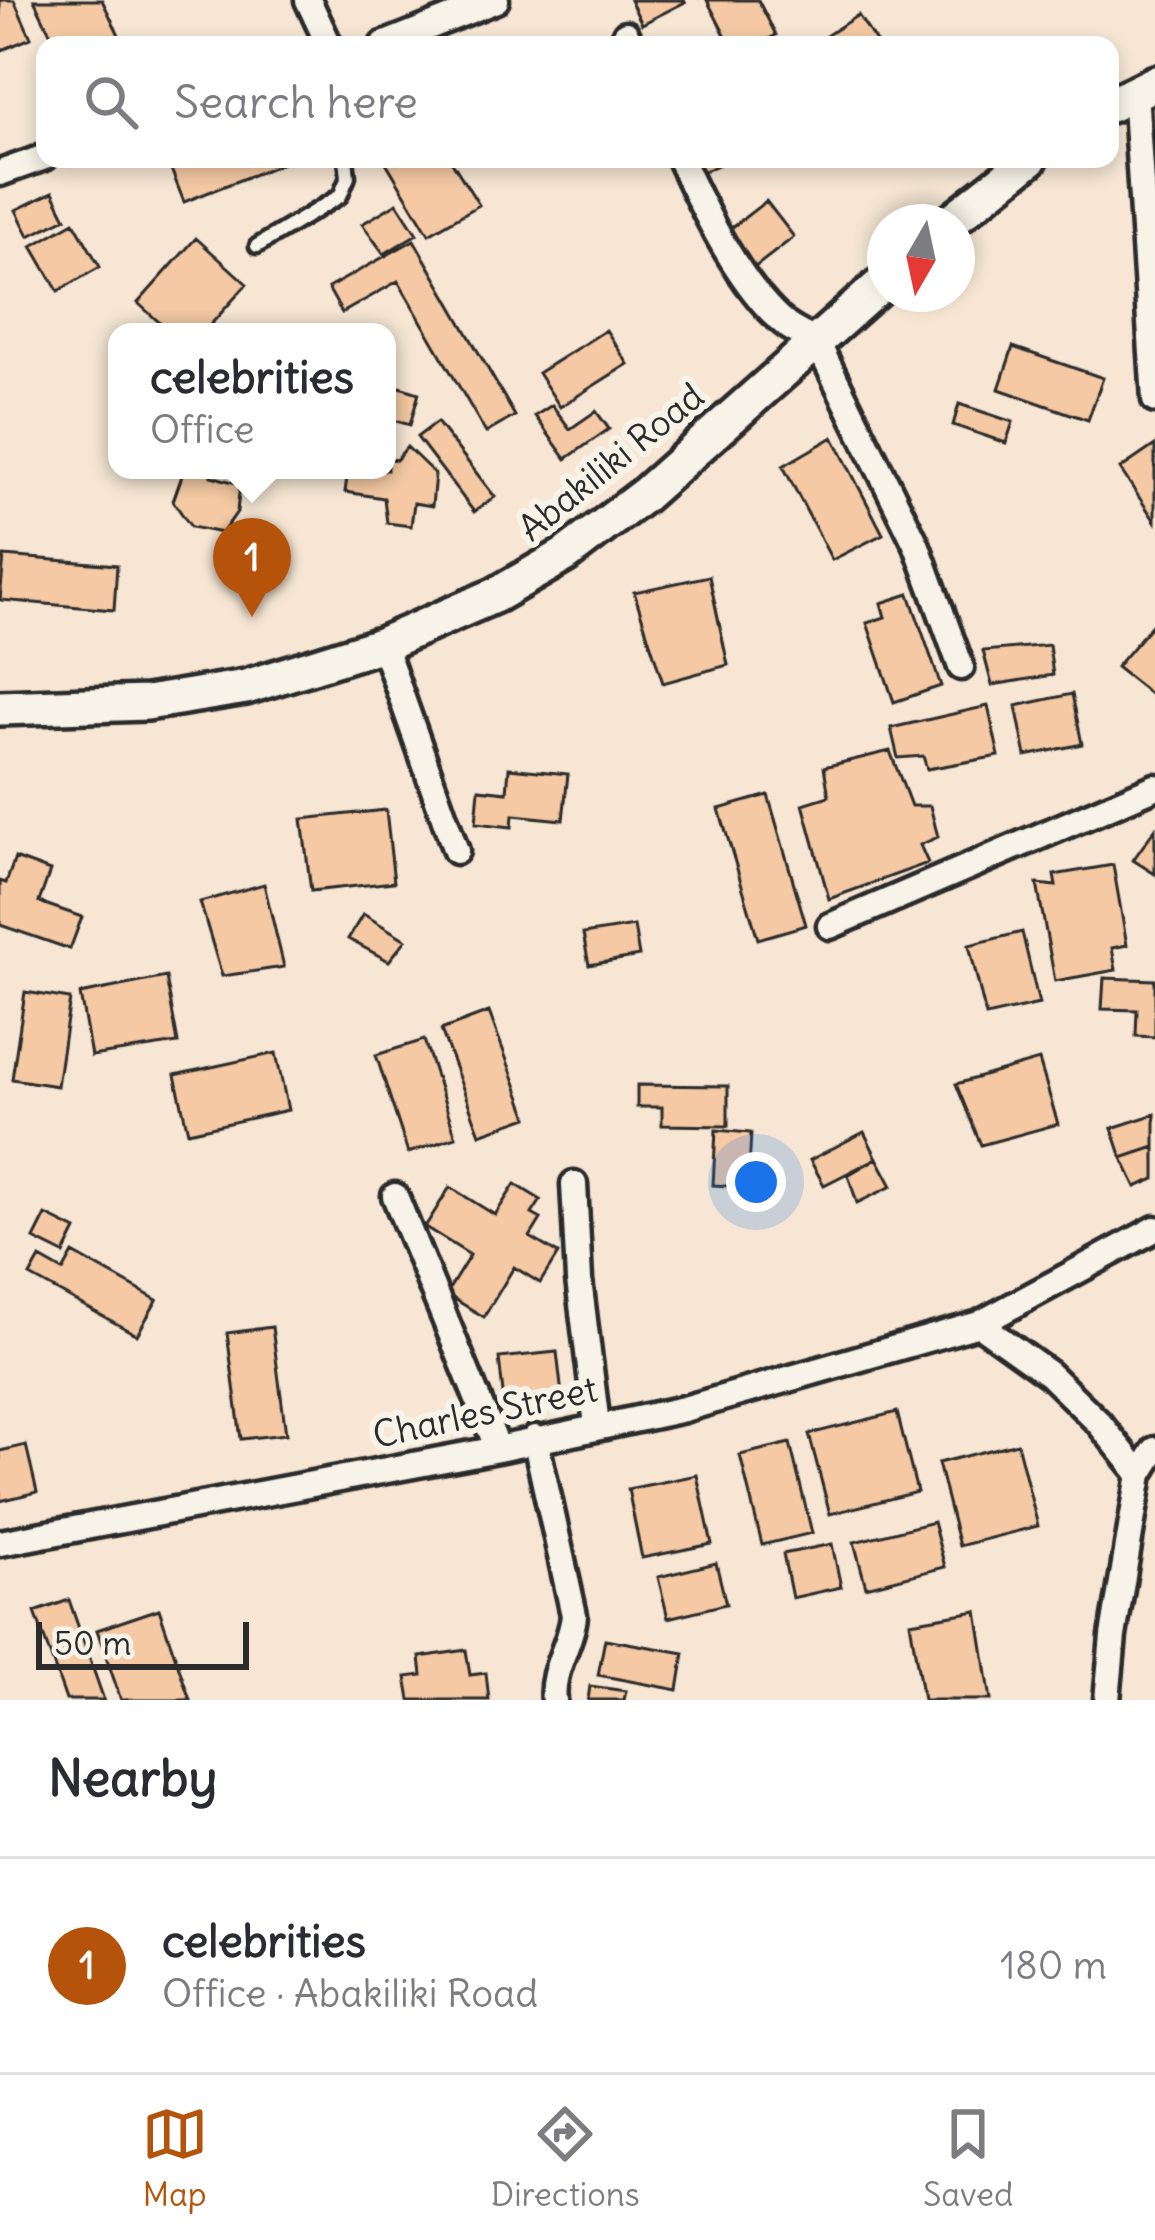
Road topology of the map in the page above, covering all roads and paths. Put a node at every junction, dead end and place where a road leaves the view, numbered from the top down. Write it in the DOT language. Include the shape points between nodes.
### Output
graph roads {
  1 [pos="308,0"];
  2 [pos="496,0"];
  3 [pos="325,36"];
  4 [pos="406,36"];
  5 [pos="1133,93"];
  6 [pos="36,161"];
  7 [pos="347,168"];
  8 [pos="684,168"];
  9 [pos="1019,168"];
  10 [pos="0,172"];
  11 [pos="973,204"];
  12 [pos="257,246"];
  13 [pos="867,296"];
  14 [pos="817,342"];
  15 [pos="1155,400"];
  16 [pos="383,644"];
  17 [pos="962,667"];
  18 [pos="2,702"];
  19 [pos="1155,787"];
  20 [pos="456,850"];
  21 [pos="830,926"];
  22 [pos="574,1184"];
  23 [pos="395,1196"];
  24 [pos="1155,1229"];
  25 [pos="979,1324"];
  26 [pos="597,1425"];
  27 [pos="535,1438"];
  28 [pos="498,1448"];
  29 [pos="1155,1450"];
  30 [pos="1140,1474"];
  31 [pos="0,1543"];
  32 [pos="554,1700"];
  33 [pos="1107,1700"];
  1 -- 3 [label="street"];
  2 -- 4 [label="street"];
  5 -- 15 [label="street"];
  6 -- 10 [label="street"];
  7 -- 12 [label="lane" via="340,196"];
  8 -- 14 [label="street" via="764,301"];
  9 -- 11 [label="main road"];
  13 -- 14 [label="main road, Abakiliki Road"];
  14 -- 16 [label="main road, Abakiliki Road" via="565,555"];
  14 -- 17 [label="street" via="917,545"];
  16 -- 18 [label="main road, Abakiliki Road" via="207,694 89,708"];
  16 -- 20 [label="street"];
  19 -- 21 [label="street"];
  22 -- 26 [label="street"];
  23 -- 28 [label="street"];
  24 -- 25 [label="street, Charles Street"];
  25 -- 26 [label="street, Charles Street"];
  25 -- 30 [label="street" via="1049,1374"];
  26 -- 27 [label="street, Charles Street"];
  27 -- 28 [label="street, Charles Street"];
  27 -- 32 [label="street" via="574,1615"];
  28 -- 31 [label="street, Charles Street"];
  29 -- 30 [label="street"];
  30 -- 33 [label="street"];
}
